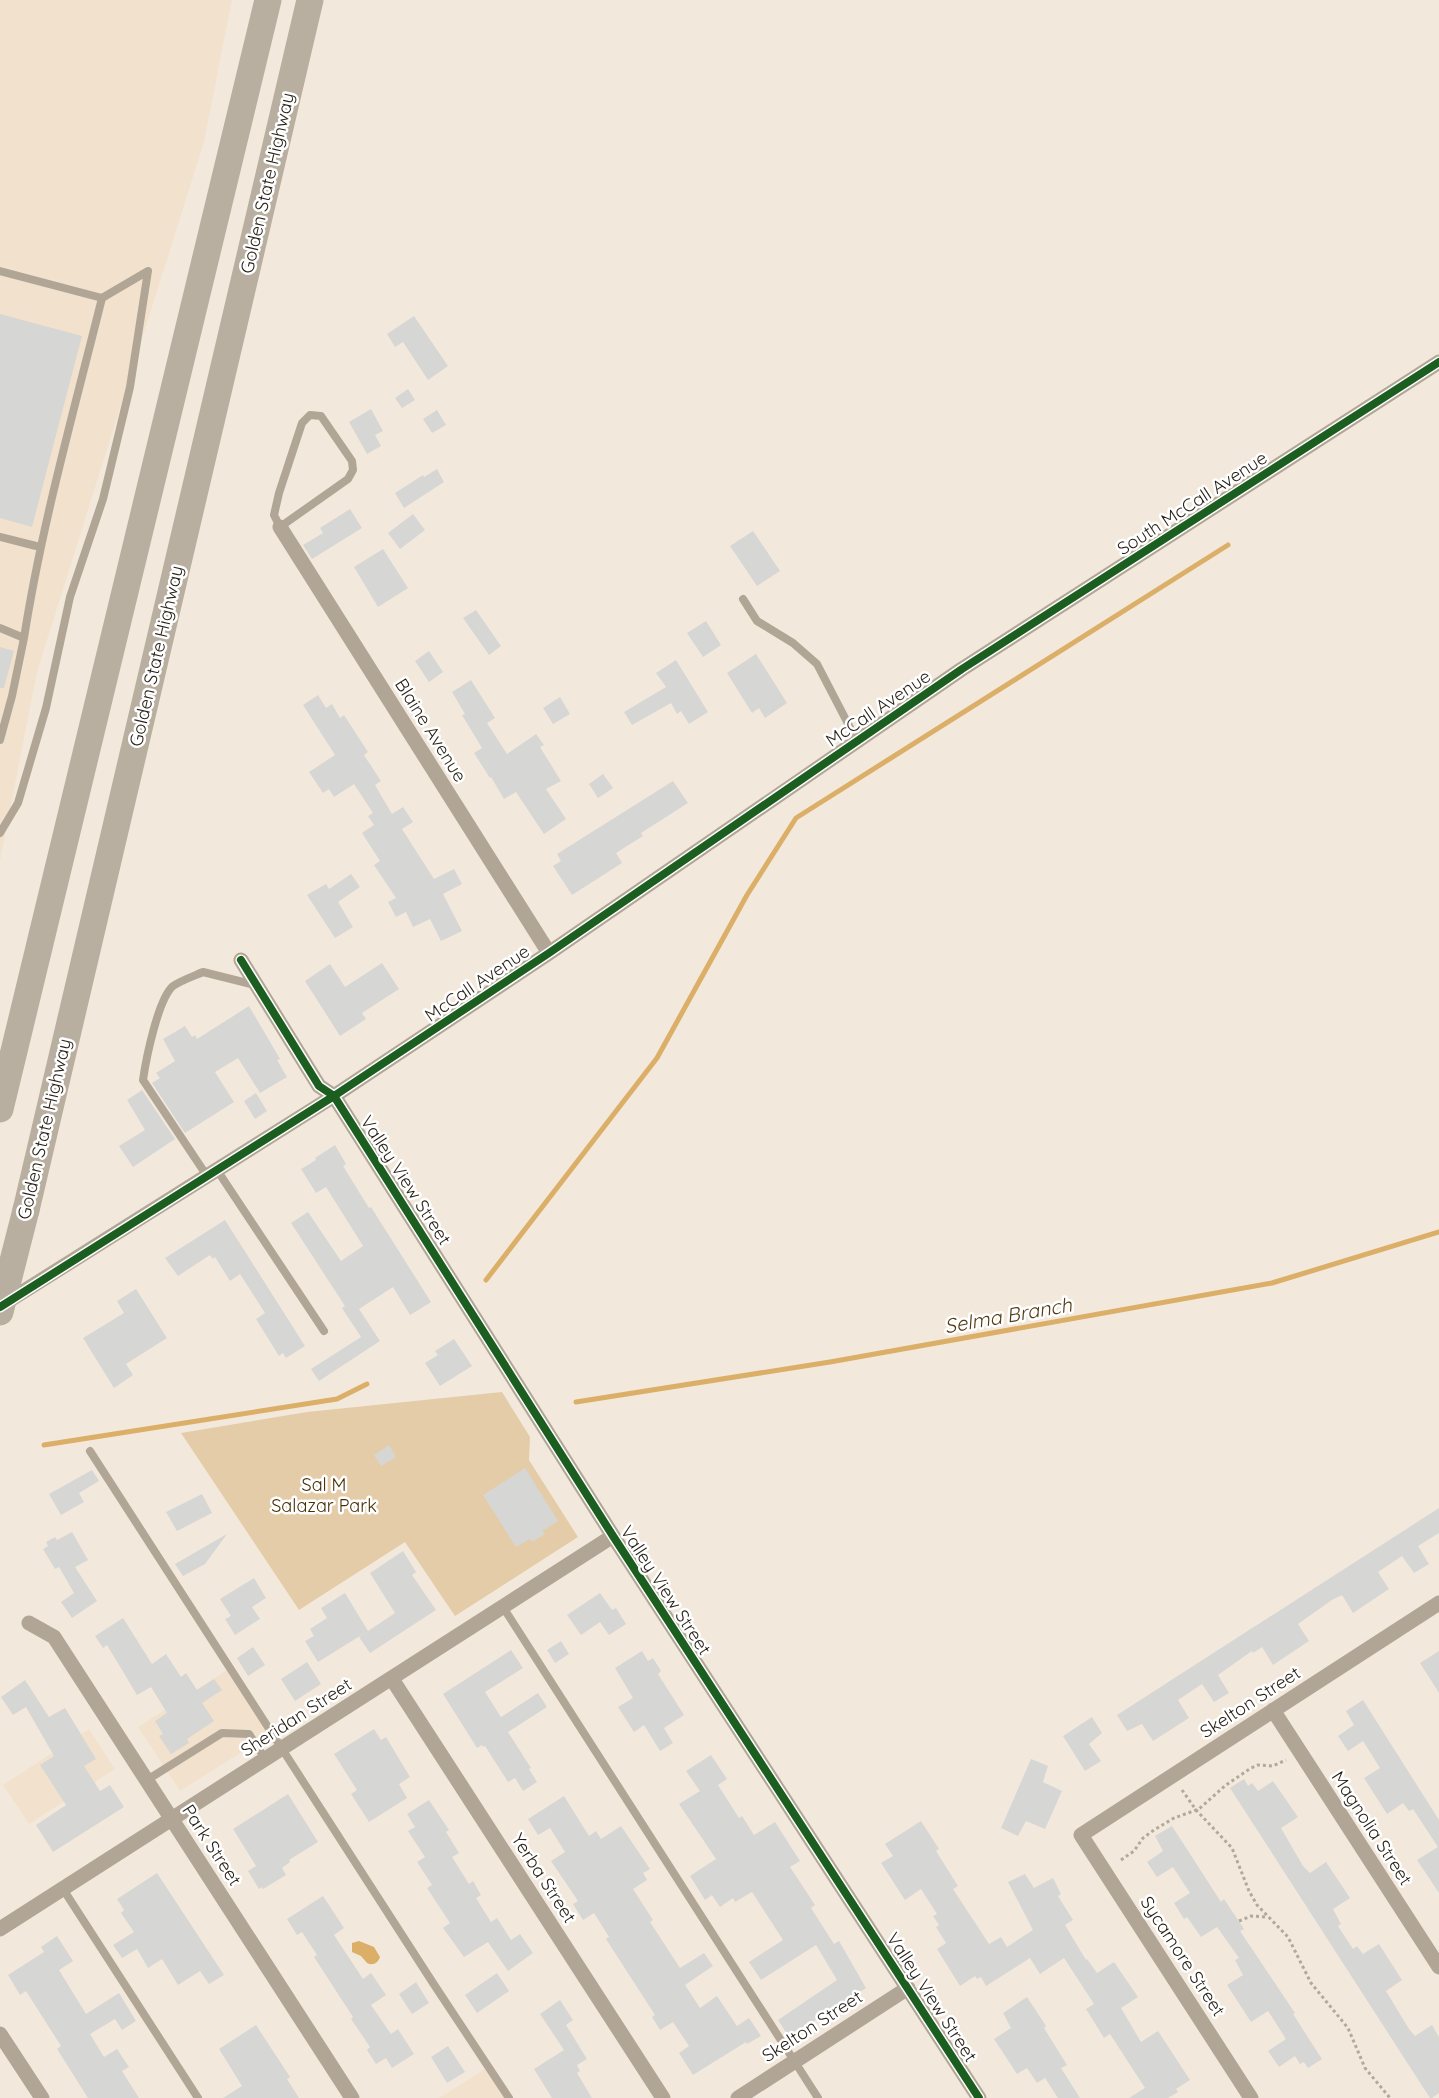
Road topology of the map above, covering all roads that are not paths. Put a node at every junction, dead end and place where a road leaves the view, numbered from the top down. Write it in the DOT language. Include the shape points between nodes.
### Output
graph roads {
  1 [pos="268,0"];
  2 [pos="310,0"];
  3 [pos="0,271"];
  4 [pos="102,298"];
  5 [pos="1439,362"];
  6 [pos="280,527"];
  7 [pos="0,537"];
  8 [pos="40,547"];
  9 [pos="743,598"];
  10 [pos="0,628"];
  11 [pos="24,638"];
  12 [pos="962,669"];
  13 [pos="0,740"];
  14 [pos="857,741"];
  15 [pos="0,833"];
  16 [pos="549,953"];
  17 [pos="241,960"];
  18 [pos="256,985"];
  19 [pos="334,1095"];
  20 [pos="0,1109"];
  21 [pos="212,1173"];
  22 [pos="0,1307"];
  23 [pos="0,1312"];
  24 [pos="324,1331"];
  25 [pos="90,1451"];
  26 [pos="613,1536"];
  27 [pos="1439,1603"];
  28 [pos="503,1607"];
  29 [pos="29,1623"];
  30 [pos="392,1679"];
  31 [pos="1273,1710"];
  32 [pos="283,1749"];
  33 [pos="266,1760"];
  34 [pos="147,1780"];
  35 [pos="172,1819"];
  36 [pos="1082,1835"];
  37 [pos="63,1888"];
  38 [pos="0,1929"];
  39 [pos="1439,1967"];
  40 [pos="908,1988"];
  41 [pos="0,2034"];
  42 [pos="794,2061"];
  43 [pos="42,2098"];
  44 [pos="198,2098"];
  45 [pos="352,2098"];
  46 [pos="509,2098"];
  47 [pos="663,2098"];
  48 [pos="738,2098"];
  49 [pos="818,2098"];
  50 [pos="979,2098"];
  51 [pos="1251,2098"];
  1 -- 20 [label="highway"];
  2 -- 23 [label="highway, Golden State Highway, bridge"];
  3 -- 4 [label="lane"];
  4 -- 8 [label="lane"];
  4 -- 15 [label="lane" via="148,271 130,387 103,499 70,597 46,708 18,803"];
  5 -- 12 [label="street, South McCall Avenue"];
  6 -- 6 [label="lane" via="348,479 353,470 352,461 321,416 310,416 302,423 274,515"];
  6 -- 16 [label="street, Blaine Avenue"];
  7 -- 8 [label="lane"];
  8 -- 11 [label="lane"];
  9 -- 14 [label="lane" via="757,621 793,643 817,664"];
  10 -- 11 [label="lane"];
  11 -- 13 [label="lane"];
  12 -- 14 [label="street, McCall Avenue"];
  14 -- 16 [label="street, McCall Avenue"];
  16 -- 19 [label="street, McCall Avenue"];
  17 -- 18 [label="street, Valley View Street"];
  18 -- 19 [label="street, Valley View Street" via="319,1086"];
  18 -- 21 [label="lane" via="203,972 172,987 158,1015 143,1080"];
  19 -- 21 [label="street, McCall Avenue"];
  19 -- 26 [label="street, Valley View Street"];
  21 -- 22 [label="street, McCall Avenue"];
  21 -- 24 [label="lane"];
  25 -- 32 [label="lane"];
  26 -- 28 [label="street, Sheridan Street"];
  26 -- 40 [label="street, Valley View Street"];
  27 -- 31 [label="street, Skelton Street"];
  28 -- 30 [label="street, Sheridan Street"];
  28 -- 42 [label="lane"];
  29 -- 34 [label="street, Park Street" via="54,1637"];
  30 -- 32 [label="street, Sheridan Street"];
  30 -- 47 [label="street, Yerba Street"];
  31 -- 36 [label="street, Skelton Street"];
  31 -- 39 [label="street, Magnolia Street"];
  32 -- 33 [label="street, Sheridan Street"];
  32 -- 46 [label="lane"];
  33 -- 34 [label="lane" via="249,1734 222,1732"];
  33 -- 35 [label="street, Sheridan Street"];
  34 -- 35 [label="street, Park Street"];
  35 -- 37 [label="street, Sheridan Street"];
  35 -- 45 [label="street, Park Street"];
  36 -- 51 [label="street, Sycamore Street"];
  37 -- 38 [label="street, Sheridan Street"];
  37 -- 44 [label="lane"];
  40 -- 42 [label="street, Skelton Street"];
  40 -- 50 [label="street, Valley View Street"];
  41 -- 43 [label="street"];
  42 -- 48 [label="street, Skelton Street"];
  42 -- 49 [label="lane"];
}
